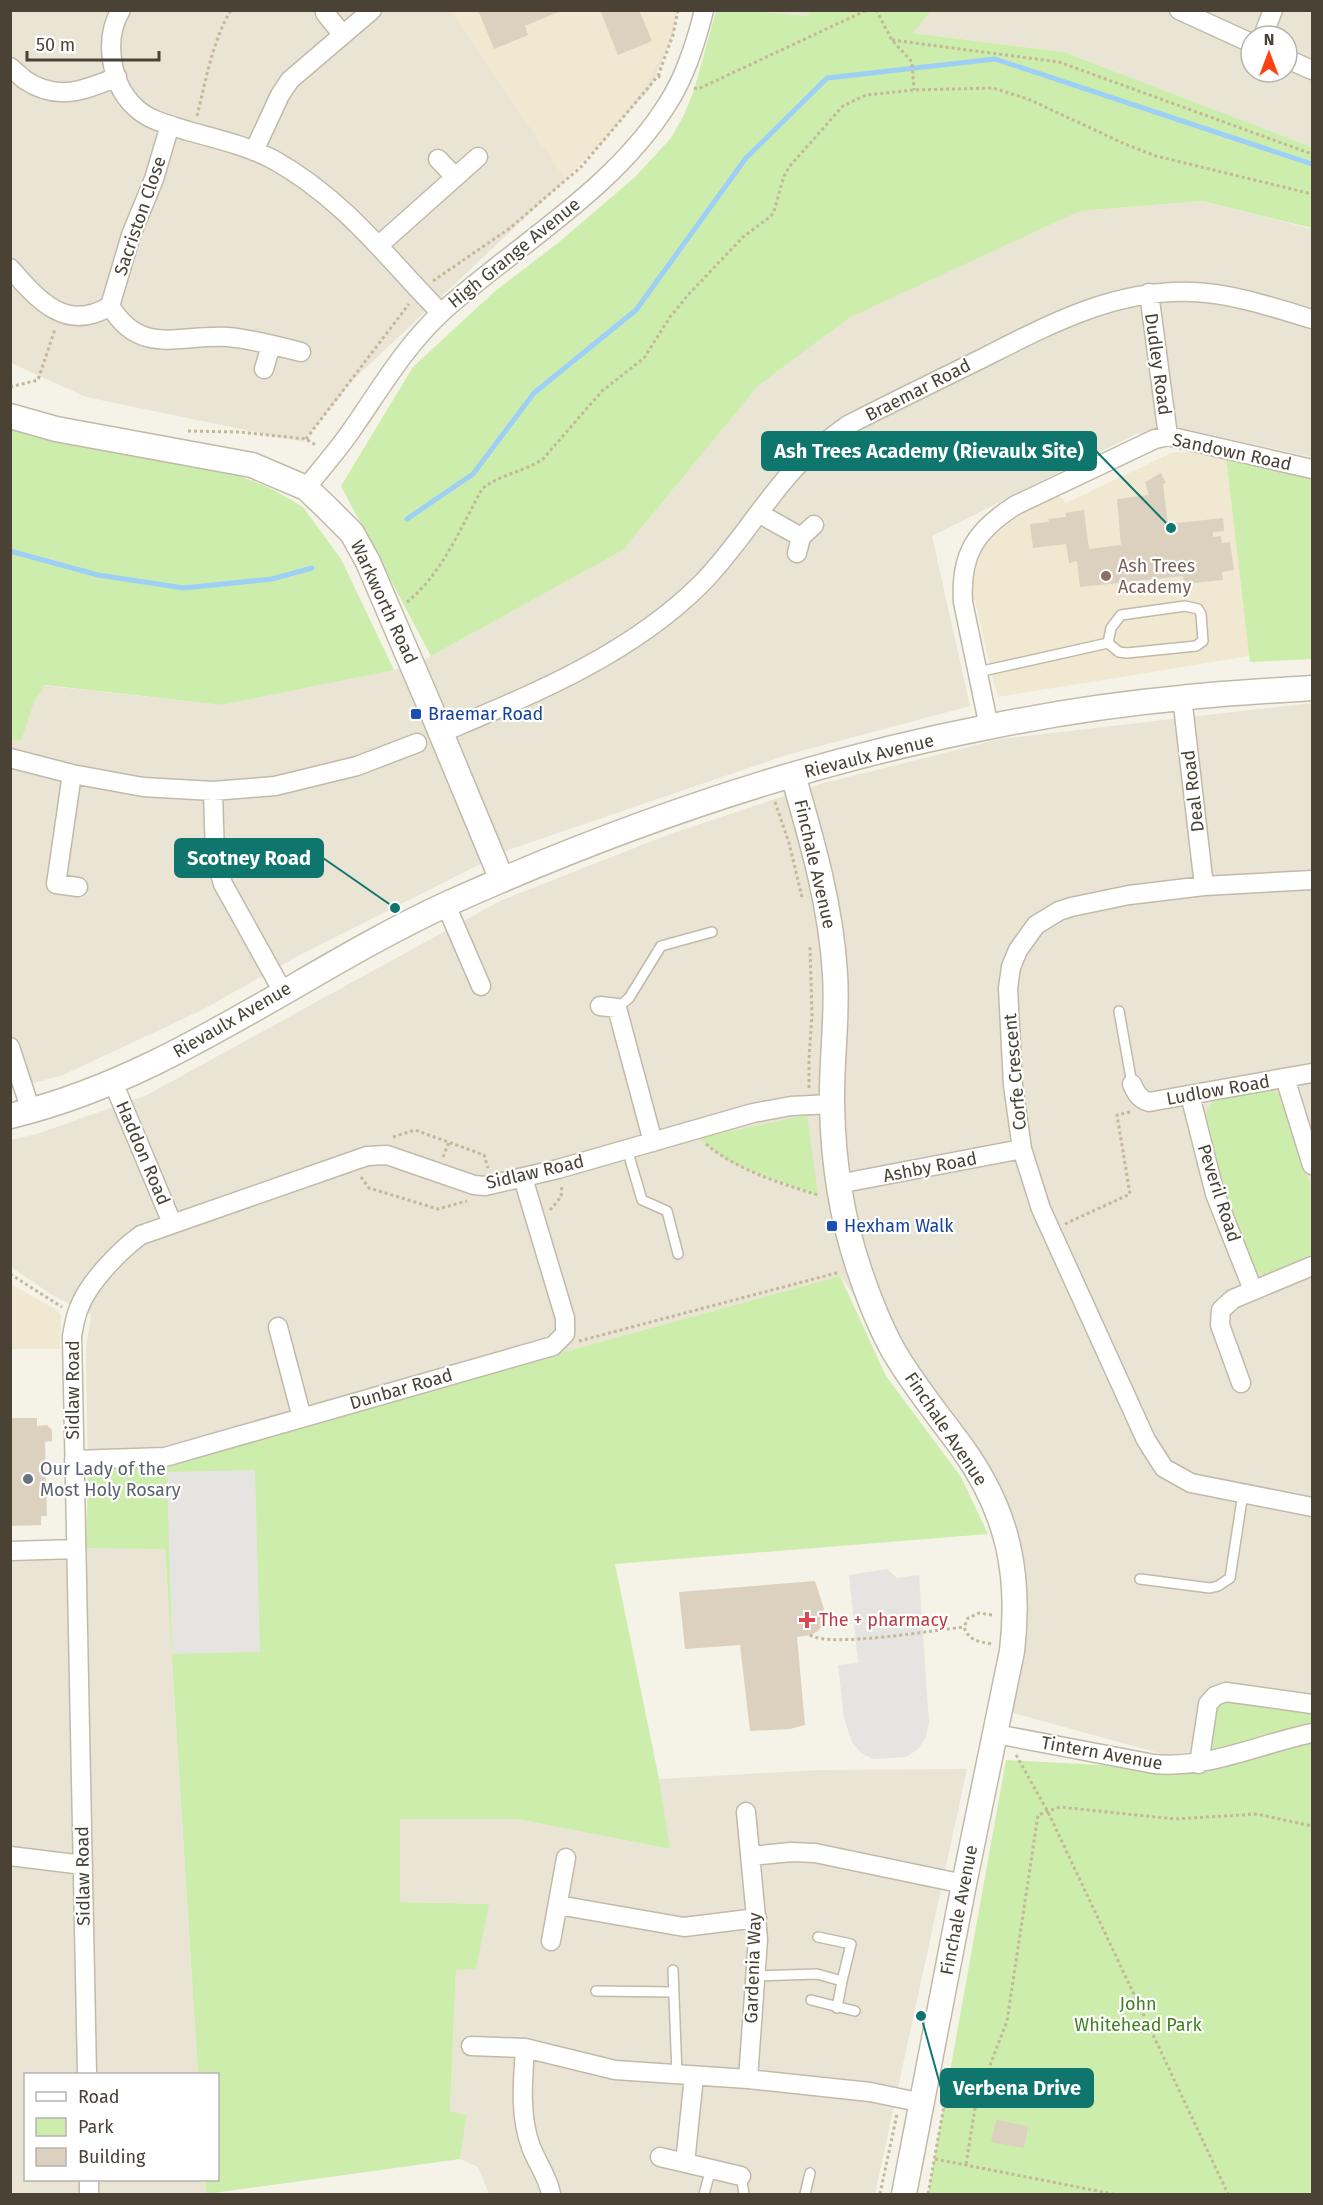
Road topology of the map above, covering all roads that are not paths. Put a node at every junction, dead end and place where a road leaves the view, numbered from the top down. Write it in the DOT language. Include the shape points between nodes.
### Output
graph roads {
  1 [pos="122,10"];
  2 [pos="372,10"];
  3 [pos="704,10"];
  4 [pos="1179,10"];
  5 [pos="325,13"];
  6 [pos="343,35"];
  7 [pos="1239,38"];
  8 [pos="10,67"];
  9 [pos="117,77"];
  10 [pos="170,126"];
  11 [pos="254,151"];
  12 [pos="478,157"];
  13 [pos="438,159"];
  14 [pos="456,177"];
  15 [pos="378,246"];
  16 [pos="10,268"];
  17 [pos="1149,293"];
  18 [pos="110,306"];
  19 [pos="441,314"];
  20 [pos="1312,318"];
  21 [pos="271,345"];
  22 [pos="301,352"];
  23 [pos="264,369"];
  24 [pos="10,416"];
  25 [pos="1168,436"];
  26 [pos="1312,469"];
  27 [pos="306,488"];
  28 [pos="760,514"];
  29 [pos="804,539"];
  30 [pos="1108,643"];
  31 [pos="978,672"];
  32 [pos="1312,688"];
  33 [pos="1182,697"];
  34 [pos="989,727"];
  35 [pos="441,733"];
  36 [pos="417,743"];
  37 [pos="10,758"];
  38 [pos="72,774"];
  39 [pos="793,775"];
  40 [pos="213,791"];
  41 [pos="502,880"];
  42 [pos="1312,880"];
  43 [pos="1204,886"];
  44 [pos="78,887"];
  45 [pos="446,905"];
  46 [pos="712,932"];
  47 [pos="482,986"];
  48 [pos="283,992"];
  49 [pos="608,1007"];
  50 [pos="1119,1011"];
  51 [pos="10,1047"];
  52 [pos="1312,1072"];
  53 [pos="1285,1078"];
  54 [pos="113,1082"];
  55 [pos="1132,1084"];
  56 [pos="1190,1095"];
  57 [pos="821,1105"];
  58 [pos="21,1114"];
  59 [pos="653,1142"];
  60 [pos="627,1149"];
  61 [pos="1022,1149"];
  62 [pos="1312,1164"];
  63 [pos="523,1178"];
  64 [pos="824,1189"];
  65 [pos="172,1223"];
  66 [pos="678,1254"];
  67 [pos="1312,1266"];
  68 [pos="1253,1290"];
  69 [pos="278,1327"];
  70 [pos="1241,1383"];
  71 [pos="302,1418"];
  72 [pos="74,1460"];
  73 [pos="1243,1493"];
  74 [pos="1312,1507"];
  75 [pos="76,1549"];
  76 [pos="10,1551"];
  77 [pos="1140,1579"];
  78 [pos="1312,1704"];
  79 [pos="1312,1733"];
  80 [pos="1008,1736"];
  81 [pos="1198,1764"];
  82 [pos="746,1812"];
  83 [pos="10,1856"];
  84 [pos="751,1856"];
  85 [pos="566,1858"];
  86 [pos="83,1865"];
  87 [pos="964,1884"];
  88 [pos="558,1905"];
  89 [pos="757,1918"];
  90 [pos="818,1937"];
  91 [pos="551,1941"];
  92 [pos="673,1970"];
  93 [pos="754,1976"];
  94 [pos="842,1981"];
  95 [pos="597,1991"];
  96 [pos="674,1992"];
  97 [pos="811,2000"];
  98 [pos="837,2008"];
  99 [pos="855,2011"];
  100 [pos="471,2046"];
  101 [pos="525,2048"];
  102 [pos="87,2073"];
  103 [pos="685,2075"];
  104 [pos="748,2079"];
  105 [pos="911,2101"];
  106 [pos="660,2157"];
  107 [pos="685,2163"];
  108 [pos="711,2169"];
  109 [pos="810,2173"];
  110 [pos="741,2176"];
  111 [pos="551,2194"];
  112 [pos="704,2194"];
  113 [pos="744,2194"];
  114 [pos="805,2194"];
  115 [pos="904,2194"];
  1 -- 9 [label="street" via="113,32"];
  2 -- 6 [label="street"];
  3 -- 19 [label="street, High Grange Avenue" via="685,92 668,104 643,138 568,211"];
  4 -- 7 [label="street"];
  5 -- 6 [label="street"];
  6 -- 11 [label="street" via="290,80"];
  8 -- 9 [label="street" via="37,86 67,92 83,91"];
  9 -- 10 [label="street" via="135,107"];
  10 -- 11 [label="street"];
  10 -- 18 [label="street, Sacriston Close"];
  11 -- 15 [label="street" via="324,192"];
  12 -- 14 [label="street"];
  13 -- 14 [label="street"];
  14 -- 15 [label="street"];
  15 -- 19 [label="street"];
  16 -- 18 [label="street" via="41,302 61,313 89,315"];
  17 -- 20 [label="street, Braemar Road" via="1205,293"];
  17 -- 25 [label="street, Dudley Road"];
  17 -- 28 [label="street, Braemar Road" via="1060,319 848,425 795,468"];
  18 -- 21 [label="street" via="118,319 140,336 159,340 226,337"];
  19 -- 27 [label="street, High Grange Avenue" via="405,354"];
  21 -- 22 [label="street"];
  21 -- 23 [label="street"];
  24 -- 27 [label="street, Warkworth Road" via="56,429 252,465"];
  25 -- 26 [label="street, Sandown Road"];
  25 -- 31 [label="street, Sandown Road" via="1016,505 976,540 966,559 962,586"];
  27 -- 35 [label="street, Warkworth Road" via="352,533"];
  28 -- 29 [label="street"];
  28 -- 35 [label="street, Braemar Road" via="699,586 644,632 602,659 526,697"];
  30 -- 30 [label="lane" via="1126,653 1196,646 1203,641 1201,614 1198,609 1185,606 1121,615 1111,628"];
  30 -- 31 [label="lane"];
  31 -- 34 [label="street, Sandown Road"];
  32 -- 33 [label="street, Rievaulx Avenue"];
  33 -- 34 [label="street, Rievaulx Avenue"];
  33 -- 43 [label="street, Deal Road"];
  34 -- 39 [label="street, Rievaulx Avenue"];
  35 -- 41 [label="street, Warkworth Road"];
  36 -- 40 [label="street" via="357,766 275,786"];
  37 -- 38 [label="street"];
  38 -- 40 [label="street" via="143,787"];
  38 -- 44 [label="street" via="56,884"];
  39 -- 41 [label="street, Rievaulx Avenue" via="703,802"];
  39 -- 57 [label="street, Finchale Avenue" via="818,863 832,936 836,1015"];
  40 -- 48 [label="street" via="215,857 223,884"];
  41 -- 45 [label="street, Rievaulx Avenue"];
  42 -- 43 [label="street, Corfe Crescent"];
  43 -- 61 [label="street, Corfe Crescent" via="1071,907 1048,917 1028,935 1011,967 1008,988 1013,1085"];
  45 -- 47 [label="street"];
  45 -- 48 [label="street, Rievaulx Avenue"];
  46 -- 49 [label="lane" via="661,946 628,998"];
  48 -- 54 [label="street, Rievaulx Avenue" via="189,1046"];
  49 -- 59 [label="street"];
  50 -- 55 [label="lane"];
  51 -- 58 [label="street"];
  52 -- 53 [label="street, Ludlow Road"];
  53 -- 56 [label="street, Ludlow Road"];
  53 -- 62 [label="street"];
  54 -- 58 [label="street, Rievaulx Avenue"];
  54 -- 65 [label="street, Haddon Road"];
  55 -- 56 [label="street, Ludlow Road" via="1142,1100 1149,1102"];
  56 -- 68 [label="street, Peveril Road" via="1215,1194"];
  57 -- 59 [label="street, Sidlaw Road" via="753,1113"];
  57 -- 64 [label="street, Finchale Avenue" via="834,1147"];
  59 -- 60 [label="street, Sidlaw Road"];
  60 -- 63 [label="street, Sidlaw Road"];
  60 -- 66 [label="lane" via="642,1200 667,1211"];
  61 -- 64 [label="street, Ashby Road"];
  61 -- 73 [label="street, Corfe Crescent" via="1041,1209 1146,1440 1164,1468 1191,1483"];
  63 -- 65 [label="street, Sidlaw Road" via="489,1186 474,1185 378,1155"];
  63 -- 71 [label="street, Dunbar Road" via="565,1318 565,1334 553,1346"];
  64 -- 80 [label="street, Finchale Avenue" via="845,1220 846,1272 876,1313 893,1350 983,1480 998,1511 1016,1592"];
  65 -- 72 [label="street, Sidlaw Road" via="131,1242 88,1291 76,1316 72,1336"];
  67 -- 68 [label="street"];
  68 -- 70 [label="street" via="1221,1310 1220,1325"];
  69 -- 71 [label="street"];
  71 -- 72 [label="street, Dunbar Road" via="165,1457"];
  72 -- 75 [label="street, Sidlaw Road"];
  73 -- 74 [label="street, Corfe Crescent"];
  73 -- 77 [label="lane" via="1230,1578 1210,1588"];
  75 -- 76 [label="street"];
  75 -- 86 [label="street, Sidlaw Road"];
  78 -- 81 [label="street" via="1226,1692 1215,1696 1208,1704"];
  79 -- 81 [label="street, Tintern Avenue"];
  80 -- 81 [label="street, Tintern Avenue" via="1154,1764"];
  80 -- 87 [label="street, Finchale Avenue"];
  82 -- 84 [label="street, Gardenia Way"];
  83 -- 86 [label="street"];
  84 -- 87 [label="street" via="815,1853"];
  84 -- 89 [label="street, Gardenia Way"];
  85 -- 88 [label="street"];
  86 -- 102 [label="street, Sidlaw Road"];
  87 -- 105 [label="street, Finchale Avenue"];
  88 -- 89 [label="street" via="684,1927"];
  88 -- 91 [label="street"];
  89 -- 93 [label="street, Gardenia Way"];
  90 -- 94 [label="lane" via="851,1944"];
  92 -- 96 [label="lane"];
  93 -- 94 [label="lane" via="817,1974"];
  93 -- 104 [label="street, Gardenia Way"];
  94 -- 98 [label="lane"];
  95 -- 96 [label="lane"];
  96 -- 103 [label="lane"];
  97 -- 98 [label="lane"];
  98 -- 99 [label="lane"];
  100 -- 101 [label="street"];
  101 -- 103 [label="street" via="615,2070"];
  101 -- 111 [label="street" via="524,2126"];
  103 -- 104 [label="street"];
  103 -- 107 [label="street"];
  104 -- 105 [label="street" via="870,2092"];
  105 -- 115 [label="street, Finchale Avenue" via="912,2156"];
  106 -- 107 [label="street"];
  107 -- 108 [label="street"];
  108 -- 110 [label="street"];
  108 -- 112 [label="lane"];
  109 -- 114 [label="lane"];
  110 -- 113 [label="lane"];
}
